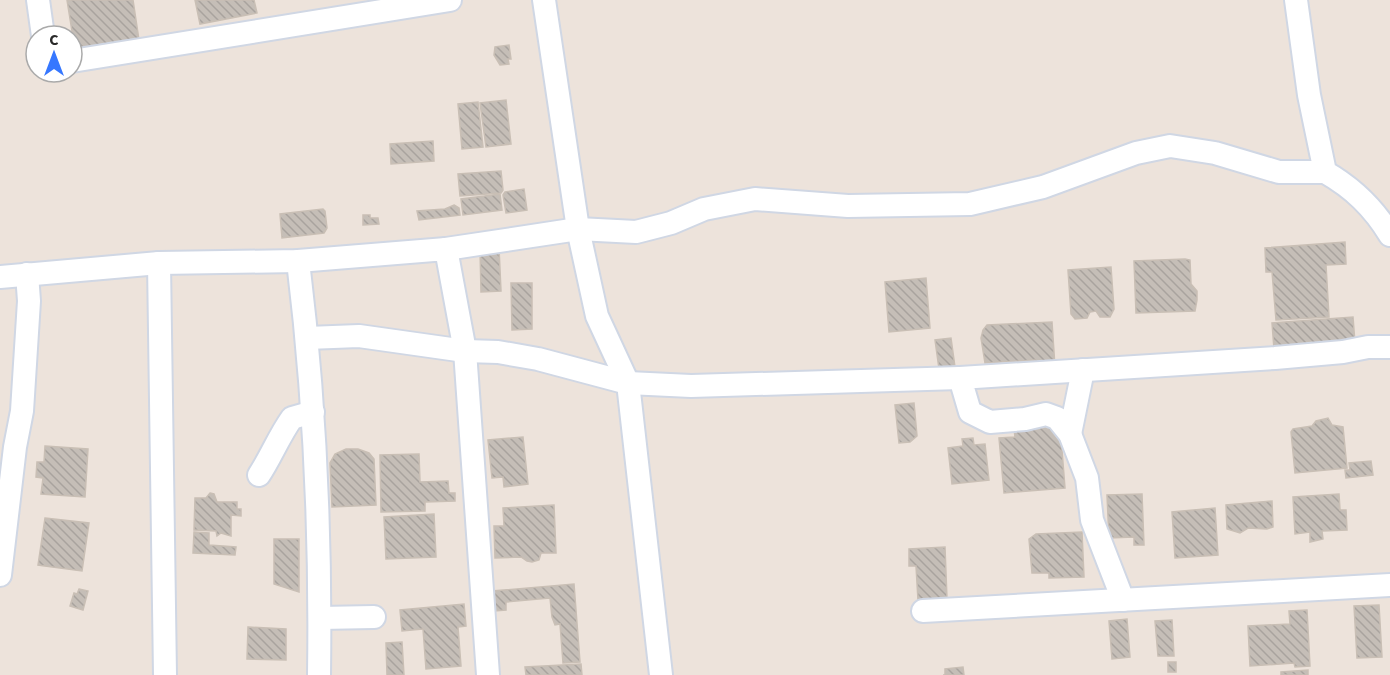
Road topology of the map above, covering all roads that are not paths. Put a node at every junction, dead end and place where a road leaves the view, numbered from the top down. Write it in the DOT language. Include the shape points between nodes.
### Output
graph roads {
  1 [pos="38,0"];
  2 [pos="450,0"];
  3 [pos="544,0"];
  4 [pos="1296,0"];
  5 [pos="41,24"];
  6 [pos="84,59"];
  7 [pos="1325,172"];
  8 [pos="578,229"];
  9 [pos="1390,235"];
  10 [pos="447,249"];
  11 [pos="298,261"];
  12 [pos="159,263"];
  13 [pos="27,274"];
  14 [pos="0,277"];
  15 [pos="307,338"];
  16 [pos="1390,347"];
  17 [pos="465,351"];
  18 [pos="1083,370"];
  19 [pos="960,378"];
  20 [pos="628,383"];
  21 [pos="314,412"];
  22 [pos="1070,435"];
  23 [pos="259,475"];
  24 [pos="0,575"];
  25 [pos="1390,585"];
  26 [pos="1123,600"];
  27 [pos="923,611"];
  28 [pos="374,617"];
  29 [pos="320,618"];
  30 [pos="165,675"];
  31 [pos="319,675"];
  32 [pos="488,675"];
  33 [pos="661,675"];
  1 -- 5 [label="street"];
  2 -- 6 [label="street"];
  3 -- 8 [label="street"];
  4 -- 7 [label="street"];
  7 -- 8 [label="street" via="1278,172 1215,153 1170,146 1136,153 1042,187 970,204 848,206 755,199 704,209 636,232"];
  7 -- 9 [label="street" via="1365,200"];
  8 -- 10 [label="street"];
  8 -- 20 [label="street" via="597,316"];
  10 -- 11 [label="street"];
  10 -- 17 [label="street"];
  11 -- 12 [label="street"];
  11 -- 15 [label="street"];
  12 -- 13 [label="street"];
  12 -- 30 [label="street"];
  13 -- 14 [label="street"];
  13 -- 24 [label="street" via="22,411"];
  15 -- 17 [label="street" via="359,336"];
  15 -- 21 [label="street"];
  16 -- 18 [label="street"];
  17 -- 20 [label="street" via="538,359"];
  17 -- 32 [label="street"];
  18 -- 19 [label="street"];
  18 -- 22 [label="street"];
  19 -- 20 [label="street" via="691,386"];
  19 -- 22 [label="street" via="970,412 990,422 1046,414 1057,418"];
  20 -- 33 [label="street"];
  21 -- 23 [label="street" via="292,418"];
  21 -- 29 [label="street"];
  22 -- 26 [label="street" via="1087,478 1092,519"];
  25 -- 26 [label="street"];
  26 -- 27 [label="street"];
  28 -- 29 [label="street"];
  29 -- 31 [label="street"];
}
